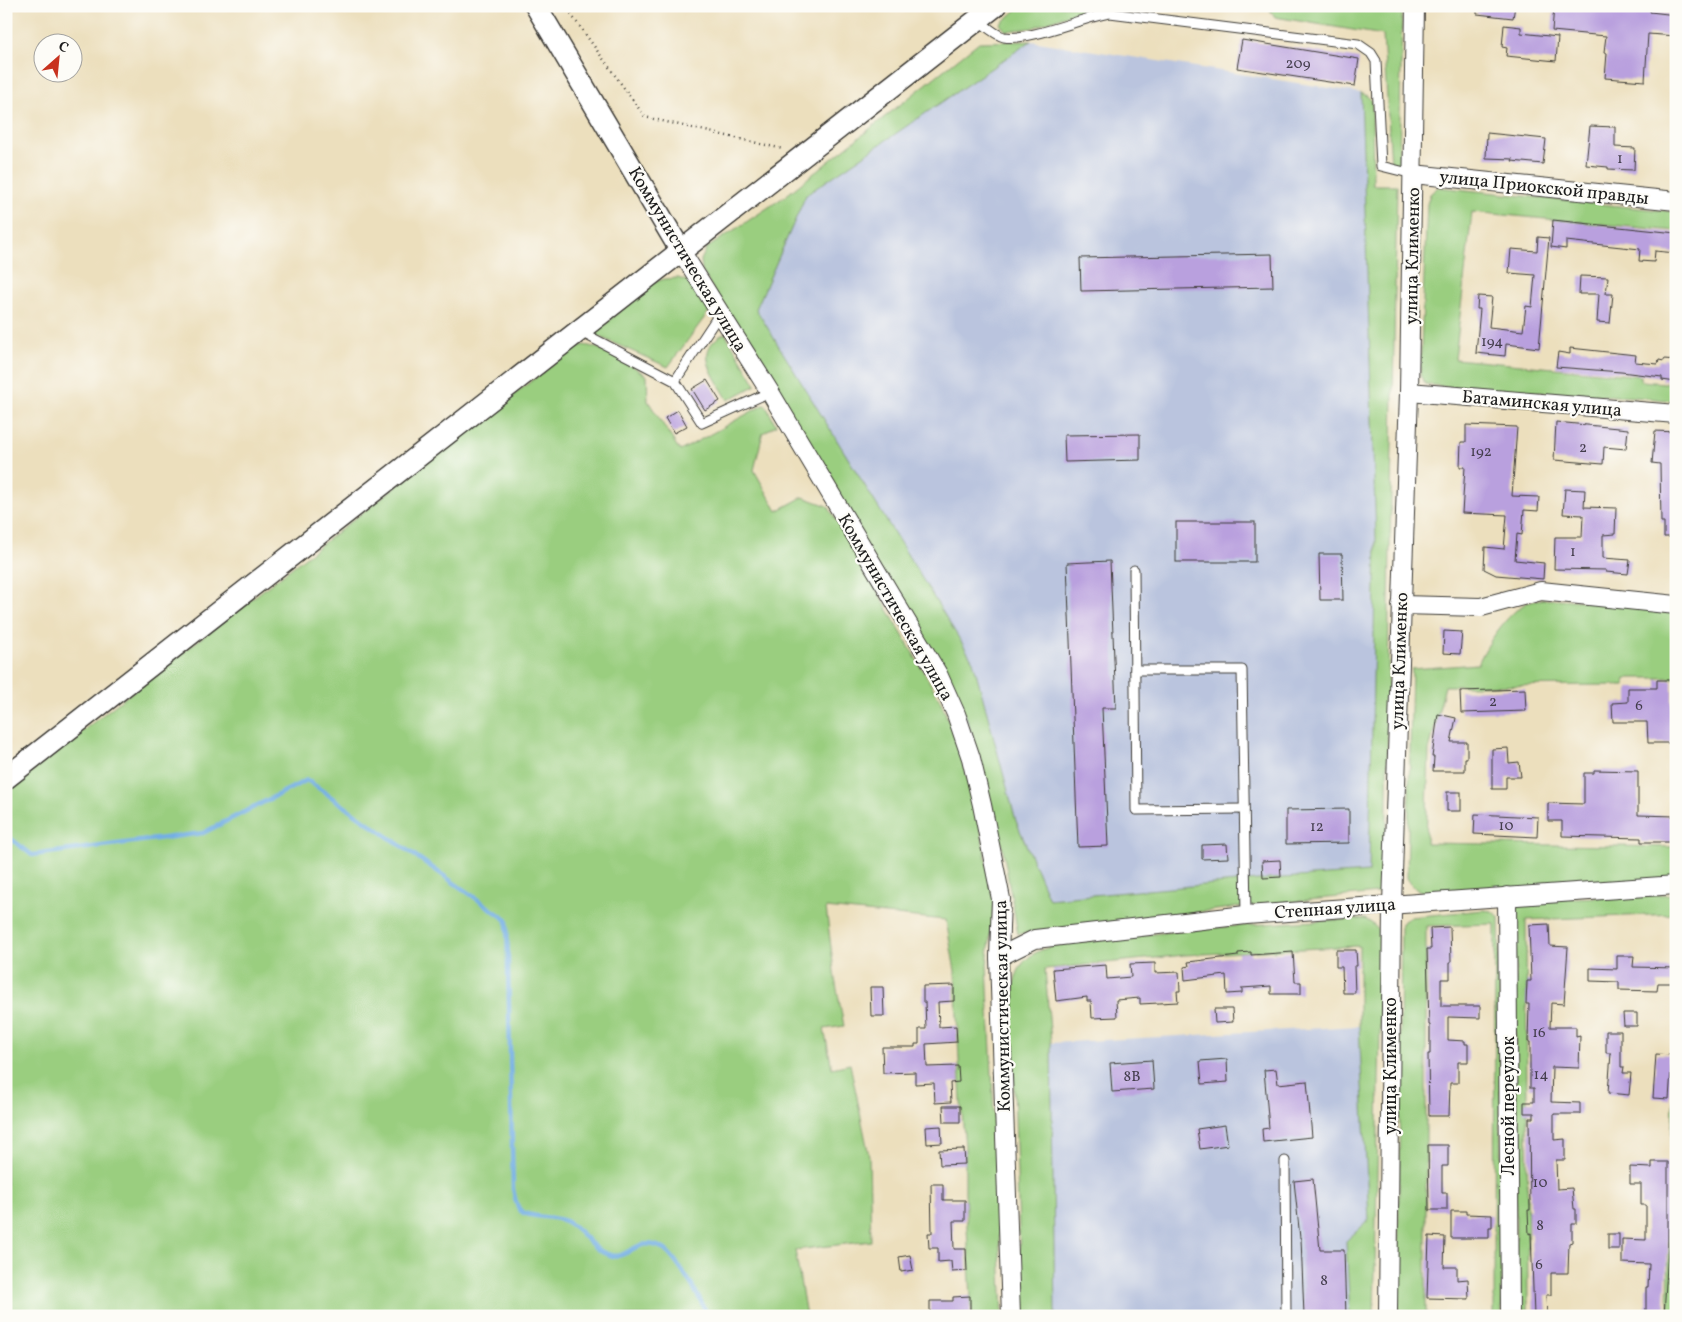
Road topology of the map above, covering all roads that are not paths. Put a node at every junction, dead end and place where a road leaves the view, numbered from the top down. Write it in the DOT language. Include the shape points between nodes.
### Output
graph roads {
  1 [pos="536,6"];
  2 [pos="995,6"];
  3 [pos="1415,6"];
  4 [pos="978,20"];
  5 [pos="1413,174"];
  6 [pos="1676,201"];
  7 [pos="681,251"];
  8 [pos="720,312"];
  9 [pos="579,331"];
  10 [pos="675,381"];
  11 [pos="770,392"];
  12 [pos="1409,392"];
  13 [pos="1676,414"];
  14 [pos="1134,570"];
  15 [pos="1676,605"];
  16 [pos="1401,606"];
  17 [pos="1135,670"];
  18 [pos="6,778"];
  19 [pos="1244,809"];
  20 [pos="1676,885"];
  21 [pos="1507,896"];
  22 [pos="1392,904"];
  23 [pos="1246,915"];
  24 [pos="1000,957"];
  25 [pos="1285,1161"];
  26 [pos="1011,1316"];
  27 [pos="1286,1316"];
  28 [pos="1388,1316"];
  29 [pos="1510,1316"];
  1 -- 7 [label="street, Коммунистическая улица"];
  2 -- 4 [label="street"];
  3 -- 5 [label="street, улица Клименко"];
  4 -- 5 [label="lane" via="1002,37 1026,37 1110,13 1358,44 1376,61 1381,166"];
  4 -- 7 [label="street"];
  5 -- 6 [label="street, улица Приокской правды"];
  5 -- 12 [label="street, улица Клименко"];
  7 -- 8 [label="street, Коммунистическая улица"];
  7 -- 9 [label="street"];
  8 -- 10 [label="lane"];
  8 -- 11 [label="street, Коммунистическая улица"];
  9 -- 10 [label="lane"];
  9 -- 18 [label="street"];
  10 -- 11 [label="lane" via="702,423"];
  11 -- 24 [label="street, Коммунистическая улица" via="938,674 956,714 971,758 1001,899"];
  12 -- 13 [label="street, Батаминская улица"];
  12 -- 16 [label="street, улица Клименко"];
  14 -- 17 [label="lane"];
  15 -- 16 [label="street" via="1542,591 1481,606"];
  16 -- 22 [label="street, улица Клименко"];
  17 -- 19 [label="lane" via="1242,670"];
  17 -- 19 [label="lane" via="1136,810"];
  19 -- 23 [label="lane"];
  20 -- 21 [label="street, Степная улица"];
  21 -- 22 [label="street, Степная улица"];
  21 -- 29 [label="street, Лесной переулок"];
  22 -- 23 [label="street, Степная улица"];
  22 -- 28 [label="street, улица Клименко"];
  23 -- 24 [label="street, Степная улица" via="1035,939"];
  24 -- 26 [label="street, Коммунистическая улица"];
  25 -- 27 [label="lane"];
}
